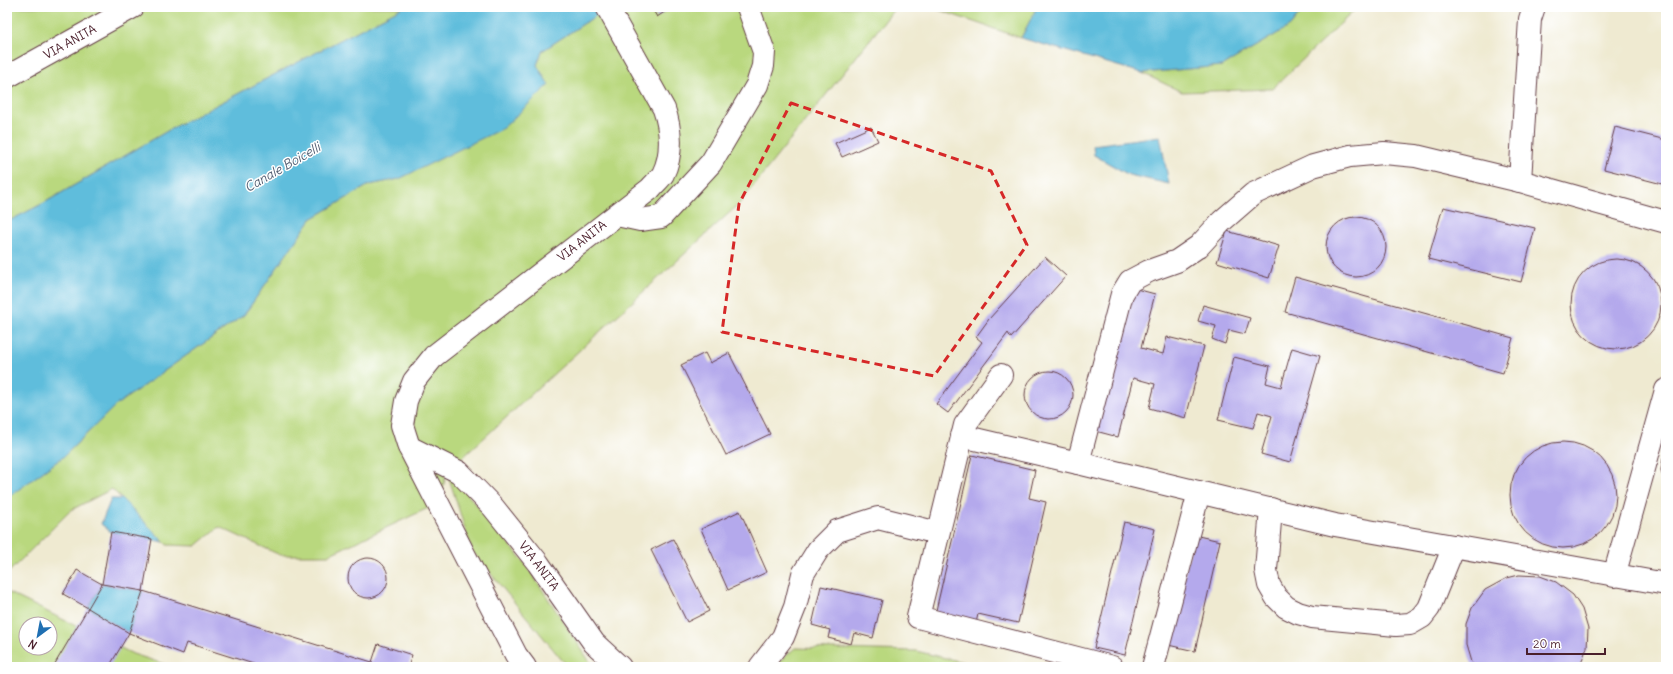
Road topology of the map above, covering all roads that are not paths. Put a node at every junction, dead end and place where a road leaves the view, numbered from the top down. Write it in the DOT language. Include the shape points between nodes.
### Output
graph roads {
  1 [pos="133,7"];
  2 [pos="748,7"];
  3 [pos="1534,7"];
  4 [pos="610,11"];
  5 [pos="108,15"];
  6 [pos="7,77"];
  7 [pos="1520,181"];
  8 [pos="617,215"];
  9 [pos="1666,222"];
  10 [pos="1001,375"];
  11 [pos="1666,390"];
  12 [pos="962,436"];
  13 [pos="409,447"];
  14 [pos="1078,463"];
  15 [pos="1198,492"];
  16 [pos="1271,509"];
  17 [pos="938,533"];
  18 [pos="1454,546"];
  19 [pos="1614,576"];
  20 [pos="1666,584"];
  21 [pos="520,661"];
  22 [pos="620,667"];
  23 [pos="760,667"];
  24 [pos="1112,667"];
  25 [pos="1153,667"];
  1 -- 5 [label="street, VIA ANITA"];
  2 -- 8 [label="street" via="764,52 763,66 757,85 711,163 660,218 640,220"];
  3 -- 7 [label="street" via="1530,19"];
  4 -- 8 [label="street, VIA ANITA" via="664,109 670,135 669,157 662,175 650,189"];
  5 -- 6 [label="street, VIA ANITA"];
  7 -- 9 [label="street"];
  7 -- 14 [label="street" via="1416,156 1384,153 1350,156 1313,166 1253,194 1222,221 1200,246 1177,261 1130,281 1122,294"];
  8 -- 13 [label="street, VIA ANITA" via="434,356 414,381 406,401 402,425"];
  10 -- 12 [label="street" via="965,425"];
  11 -- 19 [label="street"];
  12 -- 14 [label="street"];
  12 -- 17 [label="street"];
  13 -- 21 [label="street, VIA ANITA"];
  13 -- 22 [label="street, VIA ANITA" via="458,472 493,508 538,562 594,643"];
  14 -- 15 [label="street"];
  15 -- 16 [label="street"];
  15 -- 25 [label="street"];
  16 -- 18 [label="street" via="1335,525"];
  16 -- 18 [label="street" via="1266,570 1269,585 1276,597 1286,606 1312,617 1410,624 1422,617 1429,608"];
  17 -- 23 [label="street" via="878,518 837,531 818,550 803,574 796,607 783,637"];
  17 -- 24 [label="street" via="918,618"];
  18 -- 19 [label="street"];
  19 -- 20 [label="street"];
}
